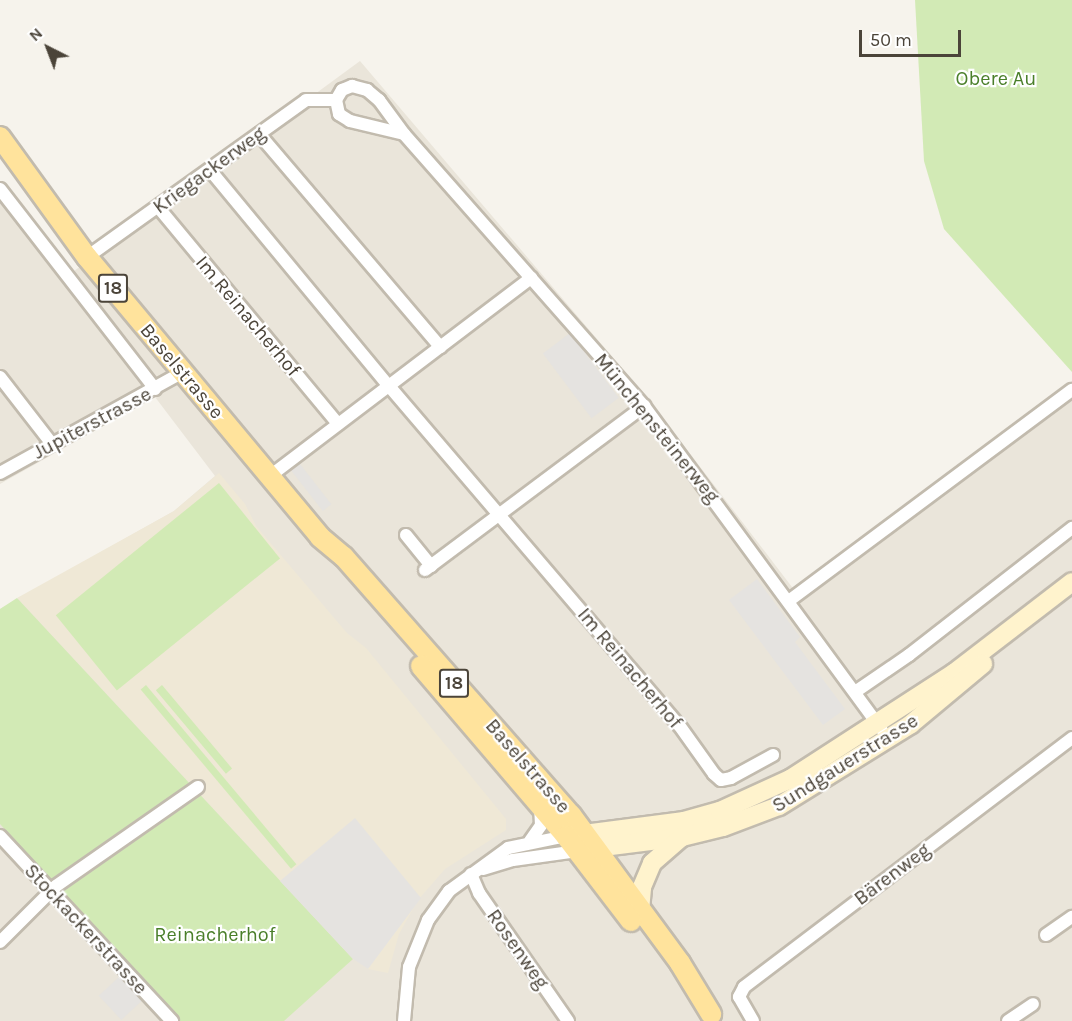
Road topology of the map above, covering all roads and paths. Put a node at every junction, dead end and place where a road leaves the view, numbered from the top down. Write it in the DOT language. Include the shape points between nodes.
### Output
graph roads {
  1 [pos="336,100"];
  2 [pos="259,134"];
  3 [pos="404,134"];
  4 [pos="0,137"];
  5 [pos="210,170"];
  6 [pos="0,189"];
  7 [pos="158,207"];
  8 [pos="87,257"];
  9 [pos="531,278"];
  10 [pos="440,347"];
  11 [pos="183,372"];
  12 [pos="0,377"];
  13 [pos="389,386"];
  14 [pos="155,390"];
  15 [pos="1072,390"];
  16 [pos="644,406"];
  17 [pos="338,424"];
  18 [pos="52,444"];
  19 [pos="0,473"];
  20 [pos="270,476"];
  21 [pos="500,514"];
  22 [pos="1072,528"];
  23 [pos="406,535"];
  24 [pos="320,537"];
  25 [pos="1072,582"];
  26 [pos="790,600"];
  27 [pos="855,692"];
  28 [pos="883,732"];
  29 [pos="1072,738"];
  30 [pos="773,755"];
  31 [pos="198,787"];
  32 [pos="540,806"];
  33 [pos="0,836"];
  34 [pos="682,837"];
  35 [pos="530,841"];
  36 [pos="581,842"];
  37 [pos="471,874"];
  38 [pos="51,891"];
  39 [pos="640,911"];
  40 [pos="1072,917"];
  41 [pos="1046,934"];
  42 [pos="0,942"];
  43 [pos="1033,1004"];
  44 [pos="714,1018"];
  45 [pos="172,1021"];
  46 [pos="404,1021"];
  47 [pos="568,1021"];
  48 [pos="753,1021"];
  49 [pos="1008,1021"];
  1 -- 2 [label="street, Kriegackerweg" via="306,100"];
  1 -- 3 [label="street" via="339,114 350,121"];
  1 -- 3 [label="street, Münchensteinerweg" via="342,90 352,86 367,90 390,112"];
  2 -- 5 [label="street, Kriegackerweg"];
  2 -- 10 [label="street"];
  3 -- 9 [label="street, Münchensteinerweg"];
  4 -- 8 [label="main road, Baselstrasse / 18"];
  5 -- 7 [label="street, Kriegackerweg"];
  5 -- 13 [label="street, Im Reinacherhof"];
  6 -- 14 [label="street, Baselstrasse"];
  7 -- 8 [label="street, Kriegackerweg"];
  7 -- 17 [label="street, Im Reinacherhof"];
  8 -- 11 [label="main road, Baselstrasse / 18"];
  9 -- 10 [label="street"];
  9 -- 16 [label="street, Münchensteinerweg"];
  10 -- 13 [label="street"];
  11 -- 14 [label="street, Jupiterstrasse"];
  11 -- 20 [label="main road, Baselstrasse / 18"];
  12 -- 18 [label="street"];
  13 -- 17 [label="street"];
  13 -- 21 [label="street, Im Reinacherhof"];
  14 -- 18 [label="street, Jupiterstrasse"];
  15 -- 26 [label="street"];
  16 -- 21 [label="street"];
  16 -- 26 [label="street, Münchensteinerweg"];
  17 -- 20 [label="street"];
  18 -- 19 [label="street, Jupiterstrasse"];
  20 -- 24 [label="main road, Baselstrasse / 18"];
  21 -- 23 [label="street" via="428,568"];
  21 -- 30 [label="street, Im Reinacherhof" via="679,725 714,774 721,780 731,778"];
  22 -- 27 [label="street" via="909,655"];
  24 -- 32 [label="main road, Baselstrasse / 18" via="334,564"];
  24 -- 36 [label="main road, Baselstrasse / 18" via="344,557 503,735"];
  25 -- 28 [label="main road, Sundgauerstrasse"];
  26 -- 27 [label="street, Münchensteinerweg"];
  27 -- 28 [label="street, Münchensteinerweg"];
  28 -- 34 [label="main road, Sundgauerstrasse" via="779,806"];
  28 -- 36 [label="main road, Sundgauerstrasse" via="720,811"];
  29 -- 48 [label="street, Bärenweg" via="744,987 739,997"];
  31 -- 38 [label="street"];
  32 -- 35 [label="street, Baselstrasse" via="541,825"];
  32 -- 36 [label="main road, Baselstrasse / 18"];
  33 -- 38 [label="street, Stockackerstrasse"];
  34 -- 36 [label="main road, Sundgauerstrasse"];
  34 -- 39 [label="main road" via="652,863 644,881"];
  35 -- 36 [label="street"];
  35 -- 37 [label="street" via="495,855"];
  36 -- 37 [label="street"];
  36 -- 39 [label="main road, Baselstrasse / 18"];
  36 -- 44 [label="main road, Baselstrasse / 18" via="671,972"];
  37 -- 46 [label="street" via="449,891 428,920 409,967"];
  37 -- 47 [label="street, Rosenweg" via="479,893"];
  38 -- 42 [label="street"];
  38 -- 45 [label="street, Stockackerstrasse"];
  39 -- 44 [label="main road, Baselstrasse / 18" via="680,963"];
  40 -- 41 [label="street"];
  43 -- 49 [label="street"];
}
